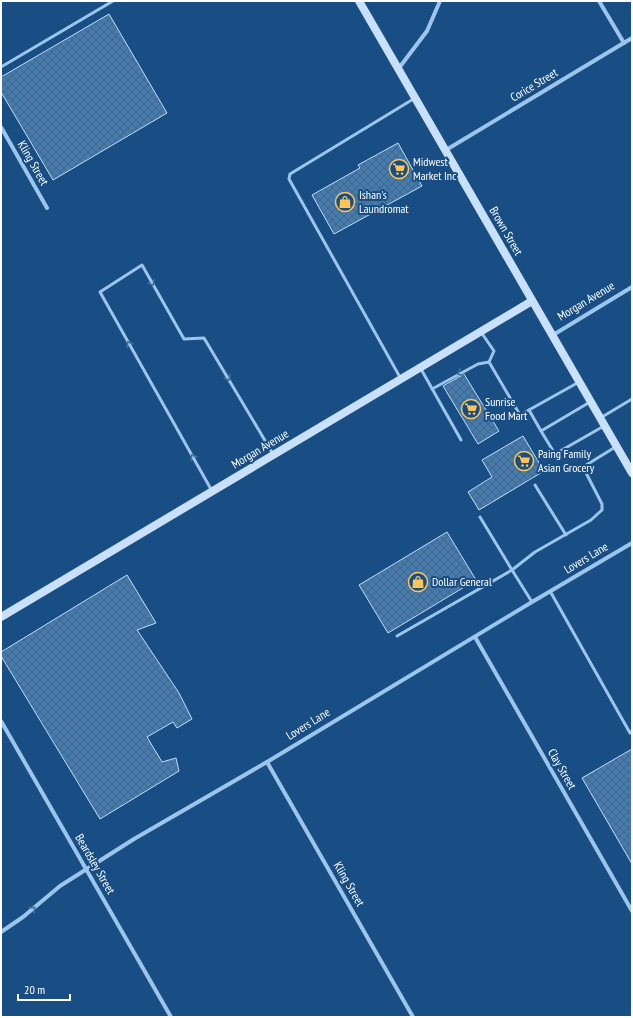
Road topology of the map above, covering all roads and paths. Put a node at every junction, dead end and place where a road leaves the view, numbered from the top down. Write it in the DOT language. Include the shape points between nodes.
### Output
graph roads {
  1 [pos="113,1"];
  2 [pos="359,1"];
  3 [pos="440,1"];
  4 [pos="599,1"];
  5 [pos="632,38"];
  6 [pos="624,43"];
  7 [pos="1,67"];
  8 [pos="399,68"];
  9 [pos="416,97"];
  10 [pos="1,127"];
  11 [pos="446,150"];
  12 [pos="47,208"];
  13 [pos="632,287"];
  14 [pos="532,301"];
  15 [pos="481,331"];
  16 [pos="553,335"];
  17 [pos="489,362"];
  18 [pos="420,367"];
  19 [pos="400,379"];
  20 [pos="579,382"];
  21 [pos="432,389"];
  22 [pos="632,400"];
  23 [pos="591,402"];
  24 [pos="529,410"];
  25 [pos="602,422"];
  26 [pos="541,431"];
  27 [pos="461,440"];
  28 [pos="617,446"];
  29 [pos="273,455"];
  30 [pos="632,473"];
  31 [pos="534,485"];
  32 [pos="212,491"];
  33 [pos="480,516"];
  34 [pos="566,535"];
  35 [pos="632,543"];
  36 [pos="512,570"];
  37 [pos="550,591"];
  38 [pos="532,602"];
  39 [pos="1,617"];
  40 [pos="397,636"];
  41 [pos="475,637"];
  42 [pos="1,721"];
  43 [pos="632,732"];
  44 [pos="267,762"];
  45 [pos="86,869"];
  46 [pos="632,911"];
  47 [pos="1,932"];
  48 [pos="172,1017"];
  49 [pos="414,1017"];
  1 -- 7 [label="lane"];
  2 -- 8 [label="street, Brown Street"];
  3 -- 8 [label="street" via="427,31"];
  4 -- 6 [label="street"];
  5 -- 6 [label="street, Corice Street"];
  6 -- 11 [label="street, Corice Street"];
  8 -- 9 [label="street, Brown Street"];
  9 -- 11 [label="street, Brown Street"];
  9 -- 19 [label="lane" via="289,176"];
  10 -- 12 [label="street, Kling Street"];
  11 -- 14 [label="street, Brown Street"];
  13 -- 16 [label="street, Morgan Avenue"];
  14 -- 15 [label="street, Morgan Avenue"];
  14 -- 16 [label="street, Brown Street"];
  15 -- 17 [label="lane" via="494,351"];
  15 -- 18 [label="street, Morgan Avenue"];
  16 -- 20 [label="street, Brown Street"];
  17 -- 21 [label="lane, one-way" via="478,364"];
  17 -- 24 [label="lane" via="520,415"];
  18 -- 19 [label="street, Morgan Avenue"];
  18 -- 21 [label="lane"];
  19 -- 29 [label="street, Morgan Avenue"];
  20 -- 23 [label="street, Brown Street"];
  20 -- 24 [label="lane"];
  21 -- 27 [label="lane"];
  22 -- 25 [label="lane"];
  23 -- 25 [label="street, Brown Street"];
  23 -- 26 [label="lane"];
  24 -- 26 [label="lane"];
  25 -- 26 [label="lane" via="555,454"];
  25 -- 28 [label="street, Brown Street"];
  28 -- 30 [label="street, Brown Street"];
  28 -- 34 [label="lane" via="583,467 602,504 602,510 583,526"];
  29 -- 32 [label="street, Morgan Avenue"];
  32 -- 29 [label="lane, one-way" via="100,292 142,266 184,339 204,338"];
  31 -- 34 [label="lane"];
  32 -- 39 [label="street, Morgan Avenue"];
  33 -- 36 [label="lane"];
  34 -- 36 [label="lane" via="535,552"];
  35 -- 37 [label="street, Lovers Lane"];
  36 -- 38 [label="lane"];
  36 -- 40 [label="lane"];
  37 -- 38 [label="street, Lovers Lane"];
  37 -- 43 [label="lane" via="630,733"];
  38 -- 41 [label="street, Lovers Lane"];
  41 -- 44 [label="street, Lovers Lane"];
  41 -- 46 [label="street, Clay Street"];
  42 -- 45 [label="street, Beardsley Street"];
  44 -- 45 [label="street, Lovers Lane"];
  44 -- 49 [label="street, Kling Street"];
  47 -- 45 [label="street, Lovers Lane, one-way"];
  45 -- 48 [label="street, Beardsley Street"];
}
